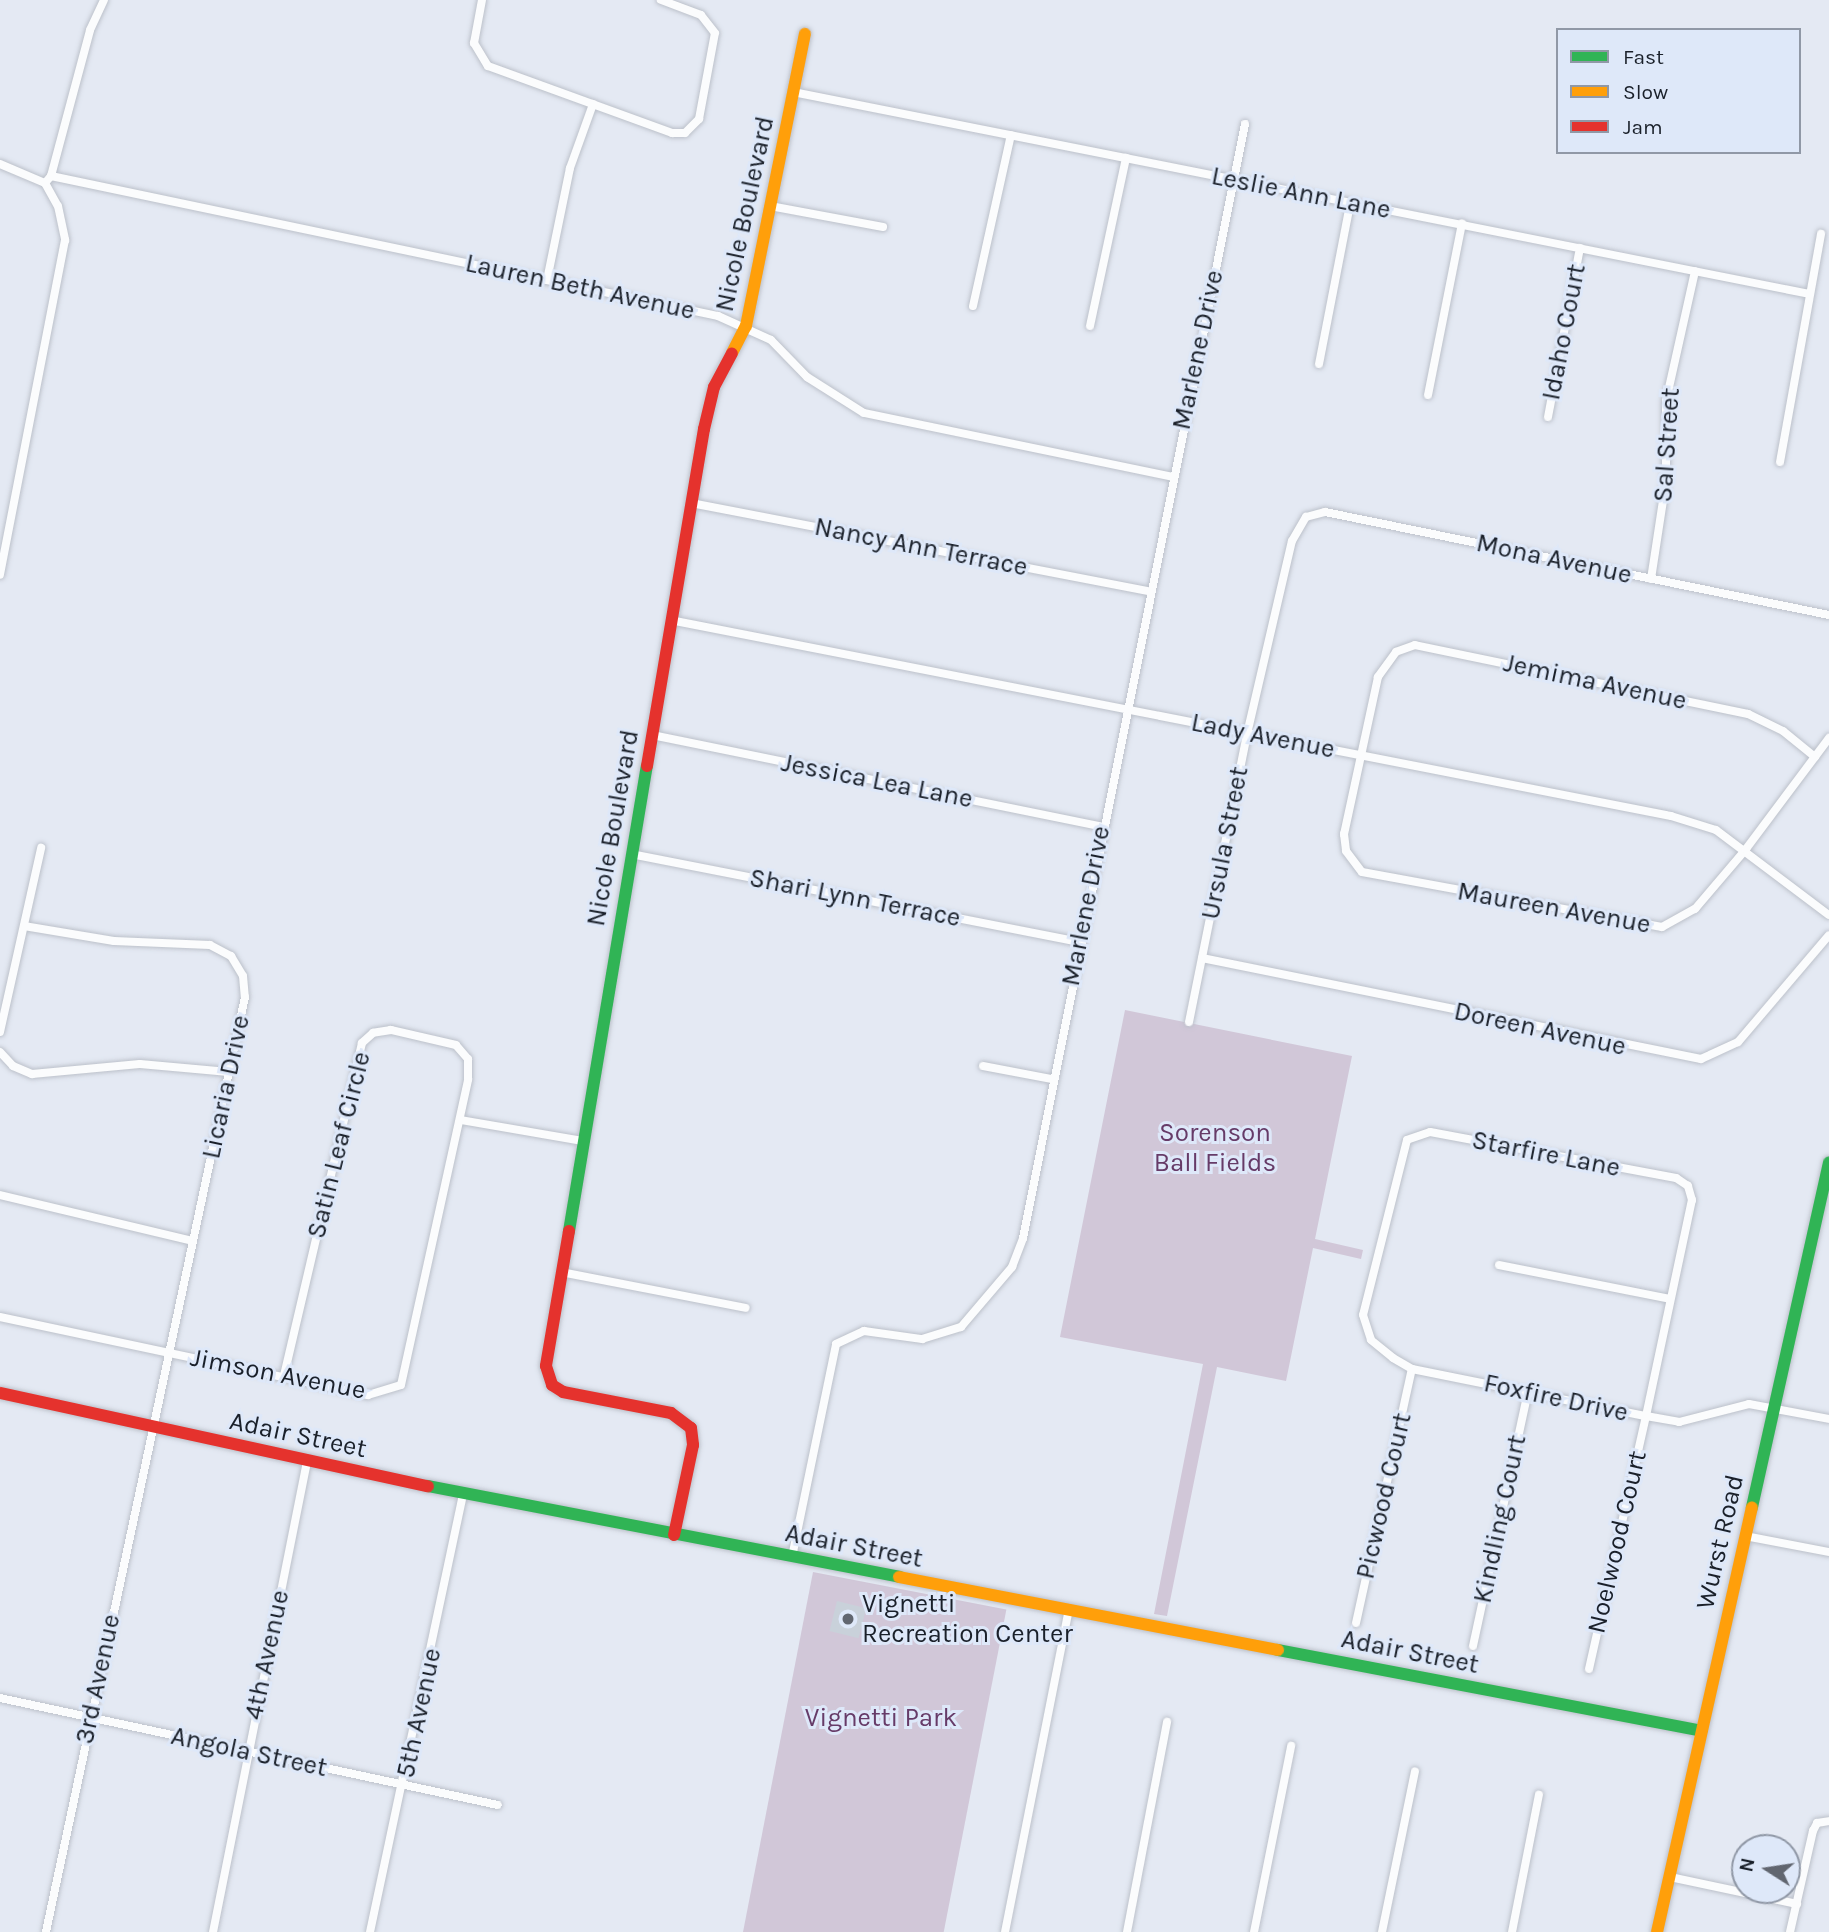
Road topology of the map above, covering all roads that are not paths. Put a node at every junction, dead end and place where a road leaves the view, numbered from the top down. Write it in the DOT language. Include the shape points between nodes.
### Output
graph roads {
  1 [pos="104,0"];
  2 [pos="482,0"];
  3 [pos="661,0"];
  4 [pos="805,34"];
  5 [pos="793,92"];
  6 [pos="593,104"];
  7 [pos="1245,124"];
  8 [pos="1011,135"];
  9 [pos="1126,158"];
  10 [pos="0,164"];
  11 [pos="1233,179"];
  12 [pos="48,180"];
  13 [pos="1350,204"];
  14 [pos="770,206"];
  15 [pos="1462,223"];
  16 [pos="883,227"];
  17 [pos="1821,234"];
  18 [pos="1580,248"];
  19 [pos="1695,271"];
  20 [pos="547,279"];
  21 [pos="1809,294"];
  22 [pos="973,306"];
  23 [pos="746,326"];
  24 [pos="1090,326"];
  25 [pos="1319,364"];
  26 [pos="1429,395"];
  27 [pos="1548,417"];
  28 [pos="1780,462"];
  29 [pos="1172,477"];
  30 [pos="691,503"];
  31 [pos="1292,541"];
  32 [pos="0,575"];
  33 [pos="1651,579"];
  34 [pos="1150,591"];
  35 [pos="1829,615"];
  36 [pos="670,620"];
  37 [pos="1126,708"];
  38 [pos="1247,734"];
  39 [pos="652,736"];
  40 [pos="1829,738"];
  41 [pos="1361,755"];
  42 [pos="1815,757"];
  43 [pos="1101,826"];
  44 [pos="41,848"];
  45 [pos="1746,849"];
  46 [pos="631,854"];
  47 [pos="1829,915"];
  48 [pos="24,926"];
  49 [pos="1829,935"];
  50 [pos="1079,942"];
  51 [pos="1202,958"];
  52 [pos="1189,1022"];
  53 [pos="0,1032"];
  54 [pos="0,1052"];
  55 [pos="983,1066"];
  56 [pos="229,1072"];
  57 [pos="1051,1079"];
  58 [pos="461,1120"];
  59 [pos="583,1141"];
  60 [pos="1829,1162"];
  61 [pos="0,1195"];
  62 [pos="1692,1200"];
  63 [pos="193,1241"];
  64 [pos="1499,1265"];
  65 [pos="561,1272"];
  66 [pos="1670,1299"];
  67 [pos="746,1308"];
  68 [pos="1363,1315"];
  69 [pos="0,1317"];
  70 [pos="169,1353"];
  71 [pos="1412,1369"];
  72 [pos="284,1376"];
  73 [pos="1528,1392"];
  74 [pos="0,1393"];
  75 [pos="386,1394"];
  76 [pos="1774,1409"];
  77 [pos="1646,1416"];
  78 [pos="1829,1419"];
  79 [pos="153,1427"];
  80 [pos="307,1461"];
  81 [pos="463,1494"];
  82 [pos="674,1535"];
  83 [pos="1745,1536"];
  84 [pos="1829,1552"];
  85 [pos="792,1557"];
  86 [pos="1069,1610"];
  87 [pos="1356,1623"];
  88 [pos="1473,1646"];
  89 [pos="1589,1668"];
  90 [pos="0,1699"];
  91 [pos="90,1717"];
  92 [pos="1167,1723"];
  93 [pos="1701,1731"];
  94 [pos="1291,1746"];
  95 [pos="247,1752"];
  96 [pos="1415,1771"];
  97 [pos="404,1786"];
  98 [pos="1539,1795"];
  99 [pos="498,1805"];
  100 [pos="1828,1821"];
  101 [pos="1670,1877"];
  102 [pos="1801,1885"];
  103 [pos="1731,1890"];
  104 [pos="1797,1904"];
  105 [pos="46,1932"];
  106 [pos="213,1932"];
  107 [pos="370,1932"];
  108 [pos="1006,1932"];
  109 [pos="1126,1932"];
  110 [pos="1254,1932"];
  111 [pos="1382,1932"];
  112 [pos="1512,1932"];
  113 [pos="1657,1932"];
  114 [pos="1790,1932"];
  1 -- 12 [label="street" via="90,30"];
  2 -- 6 [label="street" via="474,43 478,58"];
  3 -- 6 [label="street" via="701,15 715,33 695,128 672,133"];
  4 -- 5 [label="street, Nicole Boulevard"];
  5 -- 8 [label="street, Leslie Ann Lane"];
  5 -- 14 [label="street, Nicole Boulevard"];
  6 -- 20 [label="street" via="570,168"];
  7 -- 11 [label="street, Marlene Drive"];
  8 -- 9 [label="street, Leslie Ann Lane"];
  8 -- 22 [label="street"];
  9 -- 11 [label="street, Leslie Ann Lane"];
  9 -- 24 [label="street"];
  10 -- 12 [label="street, Lauren Beth Avenue"];
  11 -- 13 [label="street, Leslie Ann Lane"];
  11 -- 29 [label="street, Marlene Drive"];
  12 -- 20 [label="street, Lauren Beth Avenue"];
  12 -- 32 [label="street" via="65,240 62,274"];
  13 -- 15 [label="street, Leslie Ann Lane"];
  13 -- 25 [label="street"];
  14 -- 16 [label="street"];
  14 -- 23 [label="street, Nicole Boulevard"];
  15 -- 18 [label="street, Leslie Ann Lane"];
  15 -- 26 [label="street"];
  17 -- 21 [label="street"];
  18 -- 19 [label="street, Leslie Ann Lane"];
  18 -- 27 [label="street, Idaho Court"];
  19 -- 21 [label="street, Leslie Ann Lane"];
  19 -- 33 [label="street, Sal Street" via="1666,401 1666,481"];
  20 -- 23 [label="street, Lauren Beth Avenue"];
  21 -- 28 [label="street"];
  23 -- 29 [label="street, Lauren Beth Avenue" via="771,340 832,396 864,413"];
  23 -- 30 [label="street, Nicole Boulevard" via="714,387"];
  29 -- 34 [label="street, Marlene Drive"];
  30 -- 34 [label="street, Nancy Ann Terrace"];
  30 -- 36 [label="street, Nicole Boulevard"];
  31 -- 33 [label="street, Mona Avenue" via="1306,517 1325,512"];
  31 -- 38 [label="street, Ursula Street"];
  33 -- 35 [label="street, Mona Avenue"];
  34 -- 37 [label="street, Marlene Drive"];
  36 -- 37 [label="street, Lady Avenue"];
  36 -- 39 [label="street, Nicole Boulevard"];
  37 -- 38 [label="street, Lady Avenue"];
  37 -- 43 [label="street, Marlene Drive"];
  38 -- 41 [label="street, Lady Avenue"];
  38 -- 51 [label="street, Ursula Street"];
  39 -- 43 [label="street, Jessica Lea Lane"];
  39 -- 46 [label="street, Nicole Boulevard"];
  40 -- 42 [label="street, Maureen Avenue"];
  41 -- 42 [label="street, Jemima Avenue" via="1378,677 1396,652 1415,645 1748,714"];
  41 -- 45 [label="street, Lady Avenue" via="1671,816 1716,830"];
  41 -- 45 [label="street, Maureen Avenue" via="1345,834 1346,851 1362,872 1662,927 1695,909"];
  42 -- 45 [label="street, Maureen Avenue"];
  43 -- 50 [label="street, Marlene Drive"];
  44 -- 48 [label="street"];
  45 -- 47 [label="street, Lady Avenue"];
  46 -- 50 [label="street, Shari Lynn Terrace"];
  46 -- 59 [label="street, Nicole Boulevard"];
  48 -- 53 [label="street"];
  48 -- 56 [label="street, Licaria Drive" via="114,941 211,945 231,956 243,976 245,997"];
  49 -- 51 [label="street, Doreen Avenue" via="1738,1042 1701,1059"];
  50 -- 57 [label="street, Marlene Drive"];
  51 -- 52 [label="street, Ursula Street"];
  54 -- 56 [label="street" via="13,1066 32,1074 140,1064"];
  55 -- 57 [label="street"];
  56 -- 63 [label="street, Licaria Drive"];
  57 -- 85 [label="street, Marlene Drive" via="1023,1238 1012,1267 984,1306 961,1327 922,1339 864,1331 836,1344"];
  58 -- 59 [label="street"];
  58 -- 72 [label="street, Satin Leaf Circle" via="468,1059 456,1045 391,1030 373,1033 362,1043"];
  58 -- 75 [label="street, Satin Leaf Circle" via="407,1367 401,1385"];
  59 -- 65 [label="street, Nicole Boulevard"];
  60 -- 76 [label="street, Wurst Road"];
  61 -- 63 [label="street"];
  62 -- 66 [label="street, Noelwood Court"];
  62 -- 68 [label="street, Starfire Lane" via="1688,1186 1676,1178 1430,1132 1407,1140 1399,1156"];
  63 -- 70 [label="street, Licaria Drive"];
  64 -- 66 [label="street"];
  65 -- 67 [label="street"];
  65 -- 82 [label="street, Nicole Boulevard" via="546,1366 552,1385 563,1392 671,1413 691,1428 693,1445"];
  66 -- 77 [label="street, Noelwood Court"];
  68 -- 71 [label="street, Foxfire Drive" via="1370,1340"];
  69 -- 70 [label="street, Jimson Avenue"];
  70 -- 72 [label="street, Jimson Avenue"];
  70 -- 79 [label="street, Licaria Drive"];
  71 -- 73 [label="street, Foxfire Drive"];
  71 -- 87 [label="street, Picwood Court"];
  72 -- 75 [label="street, Jimson Avenue" via="368,1395"];
  73 -- 77 [label="street, Foxfire Drive"];
  73 -- 88 [label="street, Kindling Court"];
  74 -- 79 [label="street, Adair Street"];
  76 -- 77 [label="street, Foxfire Drive" via="1749,1404 1679,1422"];
  76 -- 78 [label="street, Foxfire Drive"];
  76 -- 83 [label="street, Wurst Road"];
  77 -- 89 [label="street, Noelwood Court"];
  79 -- 80 [label="street, Adair Street"];
  79 -- 91 [label="street, 3rd Avenue"];
  80 -- 81 [label="street, Adair Street"];
  80 -- 95 [label="street, 4th Avenue"];
  81 -- 82 [label="street, Adair Street"];
  81 -- 97 [label="street, 5th Avenue"];
  82 -- 85 [label="street, Adair Street"];
  83 -- 84 [label="street"];
  83 -- 93 [label="street, Wurst Road"];
  85 -- 86 [label="street, Adair Street"];
  86 -- 93 [label="street, Adair Street"];
  86 -- 108 [label="street"];
  90 -- 91 [label="street, Angola Street"];
  91 -- 95 [label="street, Angola Street"];
  91 -- 105 [label="street, 3rd Avenue"];
  92 -- 109 [label="street"];
  93 -- 101 [label="street, Wurst Road"];
  94 -- 110 [label="street"];
  95 -- 97 [label="street, Angola Street"];
  95 -- 106 [label="street, 4th Avenue"];
  96 -- 111 [label="street"];
  97 -- 99 [label="street, Angola Street"];
  97 -- 107 [label="street, 5th Avenue"];
  98 -- 112 [label="street"];
  100 -- 102 [label="street" via="1817,1823 1812,1831"];
  101 -- 103 [label="street"];
  101 -- 113 [label="street, Wurst Road"];
  104 -- 114 [label="street"];
}
